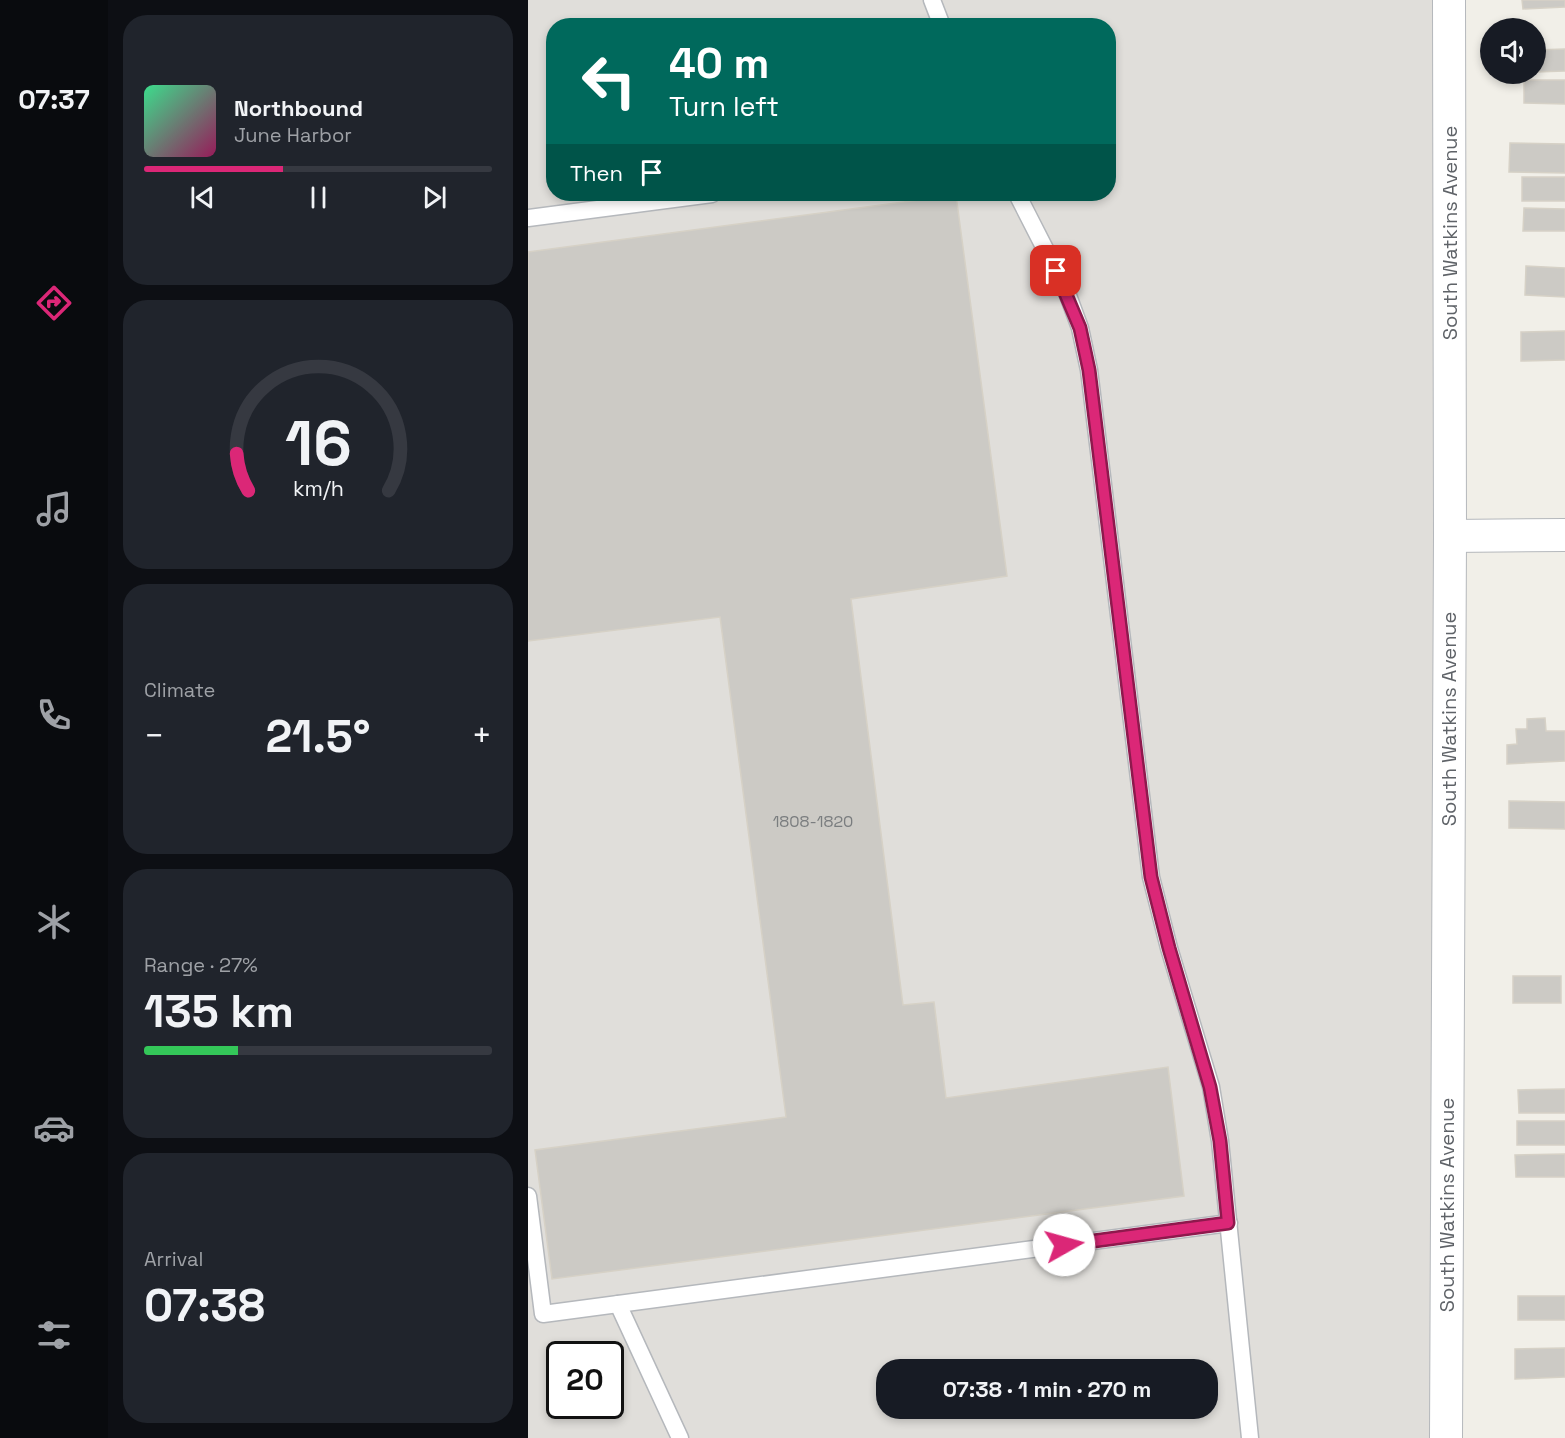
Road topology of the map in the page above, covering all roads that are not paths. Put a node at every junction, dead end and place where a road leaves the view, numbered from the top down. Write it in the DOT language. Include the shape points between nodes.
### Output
graph roads {
  1 [pos="932,0"];
  2 [pos="1449,0"];
  3 [pos="939,18"];
  4 [pos="658,201"];
  5 [pos="1021,201"];
  6 [pos="528,218"];
  7 [pos="1565,535"];
  8 [pos="1450,536"];
  9 [pos="528,1196"];
  10 [pos="1228,1223"];
  11 [pos="618,1304"];
  12 [pos="680,1438"];
  13 [pos="1250,1438"];
  14 [pos="1446,1438"];
  1 -- 3 [label="lane"];
  2 -- 8 [label="street, South Watkins Avenue"];
  4 -- 6 [label="lane"];
  5 -- 10 [label="lane" via="1066,290 1089,370 1151,877 1210,1087"];
  7 -- 8 [label="street"];
  8 -- 14 [label="street, South Watkins Avenue"];
  9 -- 11 [label="lane" via="543,1314"];
  10 -- 11 [label="lane"];
  10 -- 13 [label="lane"];
  11 -- 12 [label="lane"];
}
